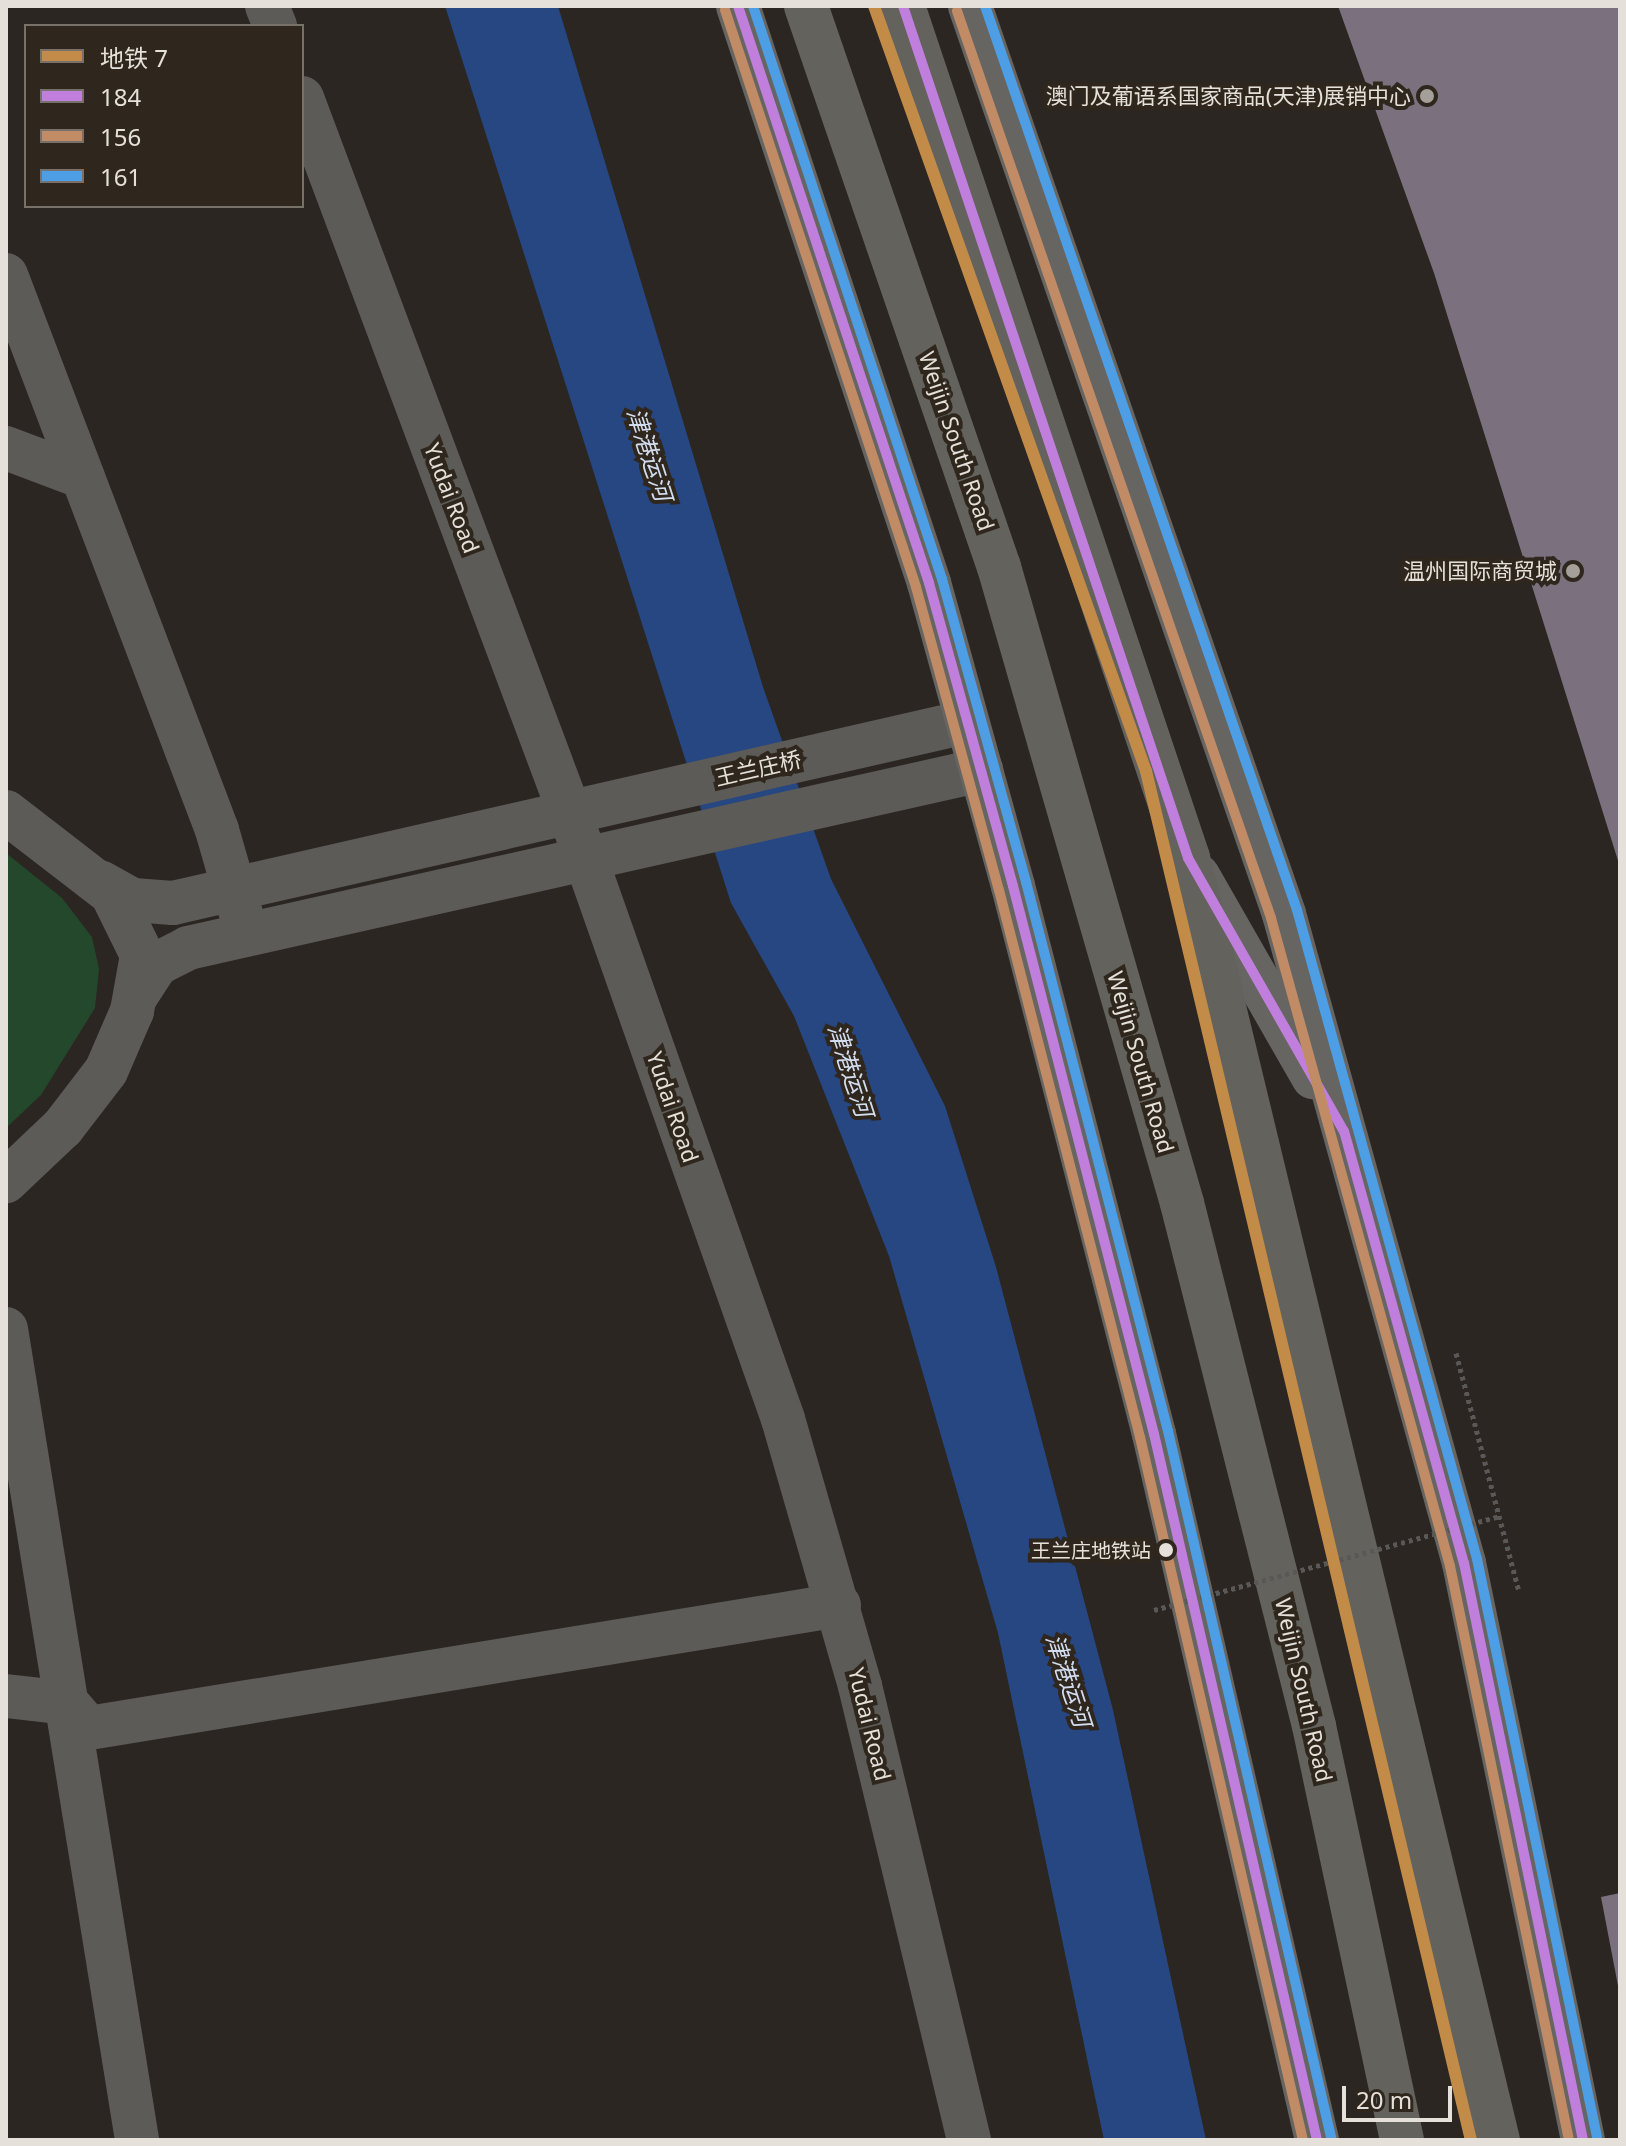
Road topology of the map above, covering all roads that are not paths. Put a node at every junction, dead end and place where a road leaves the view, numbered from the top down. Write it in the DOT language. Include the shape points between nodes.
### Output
graph roads {
  1 [pos="738,6"];
  2 [pos="806,6"];
  3 [pos="903,6"];
  4 [pos="970,6"];
  5 [pos="304,103"];
  6 [pos="6,275"];
  7 [pos="6,448"];
  8 [pos="83,477"];
  9 [pos="966,722"];
  10 [pos="981,770"];
  11 [pos="569,811"];
  12 [pos="6,812"];
  13 [pos="586,858"];
  14 [pos="1188,858"];
  15 [pos="100,882"];
  16 [pos="234,888"];
  17 [pos="247,935"];
  18 [pos="136,996"];
  19 [pos="1344,1131"];
  20 [pos="6,1181"];
  21 [pos="6,1329"];
  22 [pos="839,1605"];
  23 [pos="6,1696"];
  24 [pos="67,1703"];
  25 [pos="137,2140"];
  26 [pos="969,2140"];
  27 [pos="1317,2140"];
  28 [pos="1402,2140"];
  29 [pos="1498,2140"];
  30 [pos="1583,2140"];
  1 -- 9 [label="main road" via="929,583"];
  2 -- 28 [label="highway, Weijin South Road" via="999,567 1182,1203 1314,1726"];
  3 -- 14 [label="highway"];
  4 -- 19 [label="main road" via="1218,707"];
  5 -- 11 [label="street, Yudai Road"];
  6 -- 8 [label="street"];
  7 -- 8 [label="street"];
  8 -- 16 [label="street"];
  9 -- 10 [label="main road"];
  9 -- 11 [label="street, 王兰庄桥"];
  10 -- 13 [label="street"];
  10 -- 27 [label="main road" via="1154,1434"];
  11 -- 13 [label="street, Yudai Road"];
  11 -- 16 [label="street, 王兰庄桥"];
  12 -- 15 [label="street"];
  13 -- 17 [label="street"];
  13 -- 22 [label="street, Yudai Road" via="783,1419"];
  14 -- 19 [label="main road"];
  14 -- 29 [label="highway"];
  15 -- 16 [label="street, 王兰庄桥" via="151,903"];
  15 -- 18 [label="street" via="139,937"];
  16 -- 17 [label="street"];
  17 -- 18 [label="street" via="174,954 157,964"];
  18 -- 20 [label="street" via="119,1046 86,1100"];
  19 -- 30 [label="main road" via="1464,1563"];
  21 -- 24 [label="street"];
  22 -- 24 [label="street" via="89,1728"];
  22 -- 26 [label="street, Yudai Road"];
  23 -- 24 [label="street"];
  24 -- 25 [label="street"];
}
